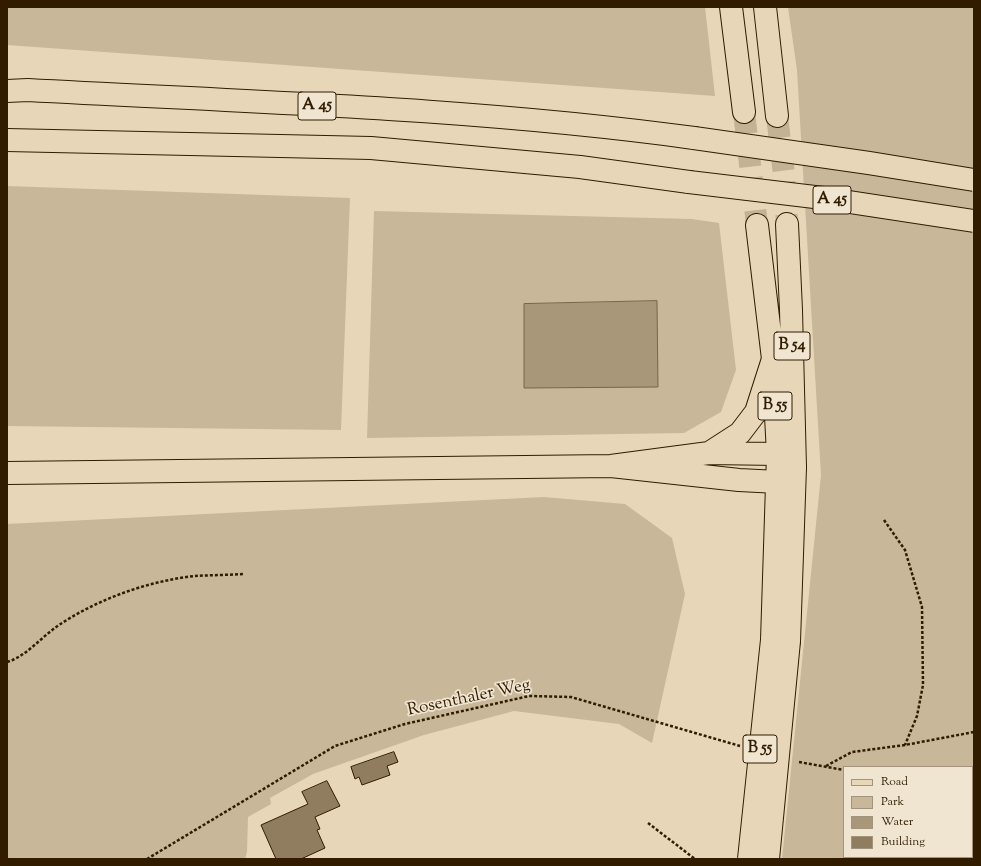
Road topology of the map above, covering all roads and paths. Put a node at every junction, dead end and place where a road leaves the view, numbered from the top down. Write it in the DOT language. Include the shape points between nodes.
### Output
graph roads {
  1 [pos="731,7"];
  2 [pos="765,7"];
  3 [pos="7,83"];
  4 [pos="17,91"];
  5 [pos="744,112"];
  6 [pos="778,116"];
  7 [pos="7,140"];
  8 [pos="63,141"];
  9 [pos="7,148"];
  10 [pos="974,180"];
  11 [pos="974,221"];
  12 [pos="787,224"];
  13 [pos="757,225"];
  14 [pos="773,359"];
  15 [pos="709,454"];
  16 [pos="778,454"];
  17 [pos="611,466"];
  18 [pos="795,467"];
  19 [pos="7,473"];
  20 [pos="778,482"];
  21 [pos="884,520"];
  22 [pos="244,574"];
  23 [pos="780,640"];
  24 [pos="7,662"];
  25 [pos="974,732"];
  26 [pos="905,745"];
  27 [pos="743,747"];
  28 [pos="796,762"];
  29 [pos="826,766"];
  30 [pos="843,770"];
  31 [pos="648,823"];
  32 [pos="147,859"];
  33 [pos="695,859"];
  34 [pos="749,859"];
  35 [pos="768,859"];
  1 -- 5 [label="main road"];
  2 -- 6 [label="main road"];
  3 -- 4 [label="main road"];
  4 -- 10 [label="main road, A 45, bridge" via="413,111 606,126"];
  7 -- 8 [label="main road, A 45"];
  8 -- 9 [label="main road"];
  8 -- 11 [label="main road, A 45, bridge" via="371,148 580,167 823,198"];
  12 -- 18 [label="main road, B 54"];
  13 -- 14 [label="main road, B 54"];
  14 -- 15 [label="main road" via="756,412 740,433"];
  14 -- 16 [label="main road, B 55"];
  15 -- 16 [label="main road"];
  15 -- 17 [label="main road"];
  16 -- 18 [label="main road"];
  16 -- 20 [label="main road, B 55"];
  17 -- 19 [label="main road"];
  17 -- 20 [label="main road"];
  18 -- 20 [label="main road"];
  18 -- 23 [label="main road, B 55"];
  20 -- 23 [label="main road, B 55"];
  21 -- 26 [label="path" via="905,550 922,607 923,685 917,716"];
  22 -- 24 [label="path" via="187,578 150,585 102,602 59,625 16,659"];
  23 -- 34 [label="main road, B 55, bridge"];
  23 -- 35 [label="main road, B 55, bridge"];
  25 -- 26 [label="path"];
  26 -- 29 [label="path" via="852,752"];
  27 -- 32 [label="path, Rosenthaler Weg" via="570,697 529,696 405,724 335,746"];
  28 -- 29 [label="path"];
  29 -- 30 [label="path"];
  31 -- 33 [label="path"];
}
